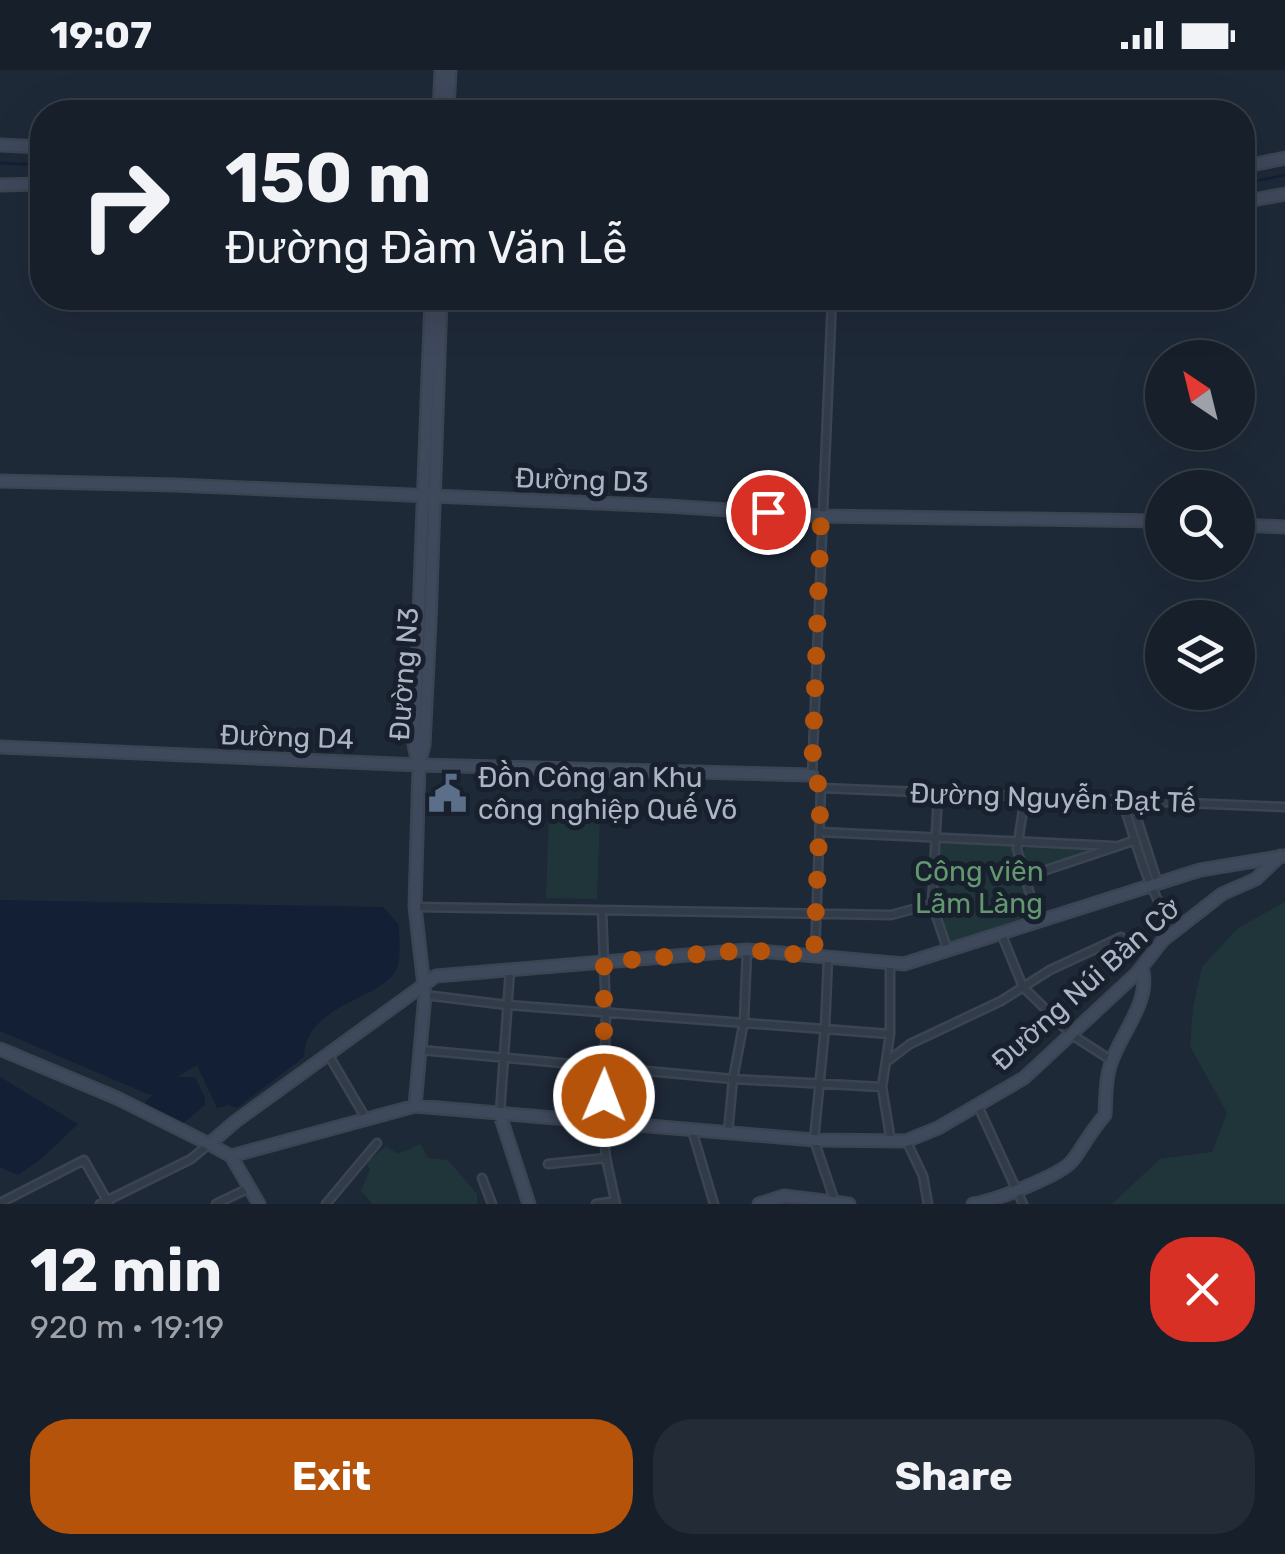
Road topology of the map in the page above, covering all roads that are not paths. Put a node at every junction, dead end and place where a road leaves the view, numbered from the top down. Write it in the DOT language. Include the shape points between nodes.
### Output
graph roads {
  1 [pos="441,70"];
  2 [pos="450,70"];
  3 [pos="440,100"];
  4 [pos="449,100"];
  5 [pos="0,146"];
  6 [pos="30,147"];
  7 [pos="1285,158"];
  8 [pos="1255,164"];
  9 [pos="0,184"];
  10 [pos="30,184"];
  11 [pos="1285,194"];
  12 [pos="1255,200"];
  13 [pos="432,310"];
  14 [pos="439,310"];
  15 [pos="831,310"];
  16 [pos="434,349"];
  17 [pos="0,481"];
  18 [pos="430,497"];
  19 [pos="821,516"];
  20 [pos="1145,522"];
  21 [pos="1255,526"];
  22 [pos="1285,528"];
  23 [pos="0,747"];
  24 [pos="419,765"];
  25 [pos="812,775"];
  26 [pos="821,788"];
  27 [pos="938,795"];
  28 [pos="1025,798"];
  29 [pos="1127,800"];
  30 [pos="1285,807"];
  31 [pos="820,832"];
  32 [pos="936,837"];
  33 [pos="1136,840"];
  34 [pos="1019,843"];
  35 [pos="1112,846"];
  36 [pos="1282,856"];
  37 [pos="1025,877"];
  38 [pos="1154,887"];
  39 [pos="932,904"];
  40 [pos="415,907"];
  41 [pos="602,912"];
  42 [pos="816,914"];
  43 [pos="1038,922"];
  44 [pos="1176,930"];
  45 [pos="1001,933"];
  46 [pos="1121,937"];
  47 [pos="748,950"];
  48 [pos="948,951"];
  49 [pos="814,956"];
  50 [pos="828,958"];
  51 [pos="604,962"];
  52 [pos="890,964"];
  53 [pos="1142,967"];
  54 [pos="510,970"];
  55 [pos="424,982"];
  56 [pos="1023,987"];
  57 [pos="425,996"];
  58 [pos="507,1005"];
  59 [pos="606,1012"];
  60 [pos="744,1021"];
  61 [pos="825,1028"];
  62 [pos="890,1034"];
  63 [pos="1072,1035"];
  64 [pos="0,1049"];
  65 [pos="421,1050"];
  66 [pos="328,1054"];
  67 [pos="503,1059"];
  68 [pos="888,1060"];
  69 [pos="1111,1060"];
  70 [pos="605,1068"];
  71 [pos="732,1079"];
  72 [pos="820,1084"];
  73 [pos="882,1088"];
  74 [pos="978,1105"];
  75 [pos="415,1106"];
  76 [pos="500,1115"];
  77 [pos="365,1117"];
  78 [pos="603,1124"];
  79 [pos="692,1129"];
  80 [pos="728,1132"];
  81 [pos="814,1140"];
  82 [pos="906,1140"];
  83 [pos="890,1142"];
  84 [pos="377,1143"];
  85 [pos="209,1144"];
  86 [pos="231,1156"];
  87 [pos="606,1158"];
  88 [pos="548,1164"];
  89 [pos="482,1178"];
  90 [pos="250,1188"];
  91 [pos="1018,1191"];
  92 [pos="615,1202"];
  93 [pos="835,1202"];
  94 [pos="105,1203"];
  95 [pos="0,1204"];
  96 [pos="216,1204"];
  97 [pos="259,1204"];
  98 [pos="326,1204"];
  99 [pos="492,1204"];
  100 [pos="528,1204"];
  101 [pos="596,1204"];
  102 [pos="714,1204"];
  103 [pos="758,1204"];
  104 [pos="850,1204"];
  105 [pos="928,1204"];
  106 [pos="973,1204"];
  107 [pos="1023,1204"];
  1 -- 3 [label="street"];
  2 -- 4 [label="street"];
  5 -- 6 [label="street"];
  7 -- 8 [label="street"];
  9 -- 10 [label="street"];
  11 -- 12 [label="street"];
  13 -- 16 [label="street, Đường N3"];
  14 -- 16 [label="street, Đường N3"];
  15 -- 19 [label="street"];
  16 -- 18 [label="street, Đường N3"];
  17 -- 18 [label="street, Đường D3"];
  18 -- 19 [label="street, Đường D3"];
  18 -- 24 [label="street, Đường N3" via="414,744"];
  19 -- 20 [label="street, Đường D3"];
  19 -- 25 [label="street"];
  21 -- 22 [label="street"];
  23 -- 24 [label="street, Đường D4"];
  24 -- 25 [label="street, Đường D4"];
  24 -- 40 [label="street, Đường N3"];
  25 -- 26 [label="street"];
  26 -- 27 [label="street, Đường Nguyễn Đạt Tế"];
  26 -- 31 [label="street"];
  27 -- 28 [label="street, Đường Nguyễn Đạt Tế"];
  27 -- 32 [label="street"];
  28 -- 29 [label="street, Đường Nguyễn Đạt Tế"];
  28 -- 34 [label="street"];
  29 -- 30 [label="street, Đường Nguyễn Đạt Tế"];
  29 -- 33 [label="street"];
  29 -- 38 [label="street"];
  31 -- 32 [label="street"];
  31 -- 42 [label="street"];
  32 -- 34 [label="street"];
  32 -- 39 [label="street"];
  33 -- 35 [label="street"];
  33 -- 38 [label="street"];
  34 -- 35 [label="street"];
  34 -- 37 [label="street"];
  35 -- 37 [label="street"];
  36 -- 38 [label="street" via="1200,870"];
  36 -- 44 [label="street, Đường Núi Bàn Cờ"];
  37 -- 43 [label="street"];
  38 -- 43 [label="street"];
  38 -- 44 [label="street"];
  39 -- 42 [label="street" via="892,915"];
  39 -- 48 [label="street"];
  40 -- 41 [label="street"];
  40 -- 55 [label="street, Đường N3"];
  41 -- 42 [label="street"];
  41 -- 51 [label="street"];
  42 -- 49 [label="street"];
  43 -- 45 [label="street"];
  44 -- 53 [label="street, Đường Núi Bàn Cờ"];
  45 -- 48 [label="street"];
  45 -- 56 [label="street"];
  46 -- 56 [label="street"];
  47 -- 49 [label="street"];
  47 -- 51 [label="street"];
  47 -- 60 [label="street"];
  48 -- 52 [label="street"];
  49 -- 50 [label="street"];
  50 -- 52 [label="street"];
  50 -- 61 [label="street"];
  51 -- 54 [label="street"];
  51 -- 59 [label="street"];
  52 -- 62 [label="street"];
  53 -- 63 [label="street, Đường Núi Bàn Cờ"];
  53 -- 69 [label="street" via="1140,1003"];
  54 -- 55 [label="street"];
  54 -- 58 [label="street"];
  55 -- 57 [label="street, Đường N3"];
  55 -- 66 [label="street"];
  56 -- 63 [label="street"];
  56 -- 68 [label="street"];
  57 -- 58 [label="street"];
  57 -- 65 [label="street, Đường N3"];
  58 -- 59 [label="street"];
  58 -- 67 [label="street"];
  59 -- 60 [label="street"];
  59 -- 70 [label="street"];
  60 -- 61 [label="street"];
  60 -- 71 [label="street"];
  61 -- 62 [label="street"];
  61 -- 72 [label="street"];
  62 -- 68 [label="street"];
  63 -- 69 [label="street"];
  63 -- 74 [label="street, Đường Núi Bàn Cờ" via="1024,1078"];
  64 -- 85 [label="street"];
  65 -- 67 [label="street"];
  65 -- 75 [label="street, Đường N3"];
  66 -- 77 [label="street"];
  66 -- 85 [label="street"];
  67 -- 70 [label="street"];
  67 -- 76 [label="street"];
  68 -- 73 [label="street"];
  69 -- 91 [label="street" via="1105,1115 1072,1163"];
  70 -- 71 [label="street"];
  70 -- 78 [label="street"];
  71 -- 72 [label="street"];
  71 -- 80 [label="street"];
  72 -- 73 [label="street"];
  72 -- 81 [label="street"];
  73 -- 83 [label="street"];
  74 -- 82 [label="street, Đường Núi Bàn Cờ"];
  74 -- 91 [label="street"];
  75 -- 76 [label="street, Đường Núi Bàn Cờ"];
  75 -- 77 [label="street, Đường Núi Bàn Cờ"];
  76 -- 78 [label="street, Đường Núi Bàn Cờ"];
  76 -- 100 [label="street"];
  77 -- 86 [label="street, Đường Núi Bàn Cờ"];
  78 -- 79 [label="street, Đường Núi Bàn Cờ"];
  78 -- 87 [label="street"];
  79 -- 80 [label="street, Đường Núi Bàn Cờ"];
  79 -- 102 [label="street"];
  80 -- 81 [label="street, Đường Núi Bàn Cờ"];
  81 -- 83 [label="street, Đường Núi Bàn Cờ"];
  81 -- 93 [label="street"];
  82 -- 83 [label="street, Đường Núi Bàn Cờ"];
  82 -- 105 [label="street"];
  84 -- 98 [label="street"];
  85 -- 86 [label="street"];
  85 -- 94 [label="street"];
  86 -- 90 [label="street"];
  87 -- 88 [label="street"];
  87 -- 92 [label="street"];
  89 -- 99 [label="street"];
  90 -- 96 [label="street"];
  90 -- 97 [label="street"];
  91 -- 106 [label="street"];
  91 -- 107 [label="street"];
  92 -- 101 [label="street"];
  93 -- 103 [label="street" via="784,1196"];
  93 -- 104 [label="street"];
  94 -- 95 [label="street" via="84,1160"];
}
